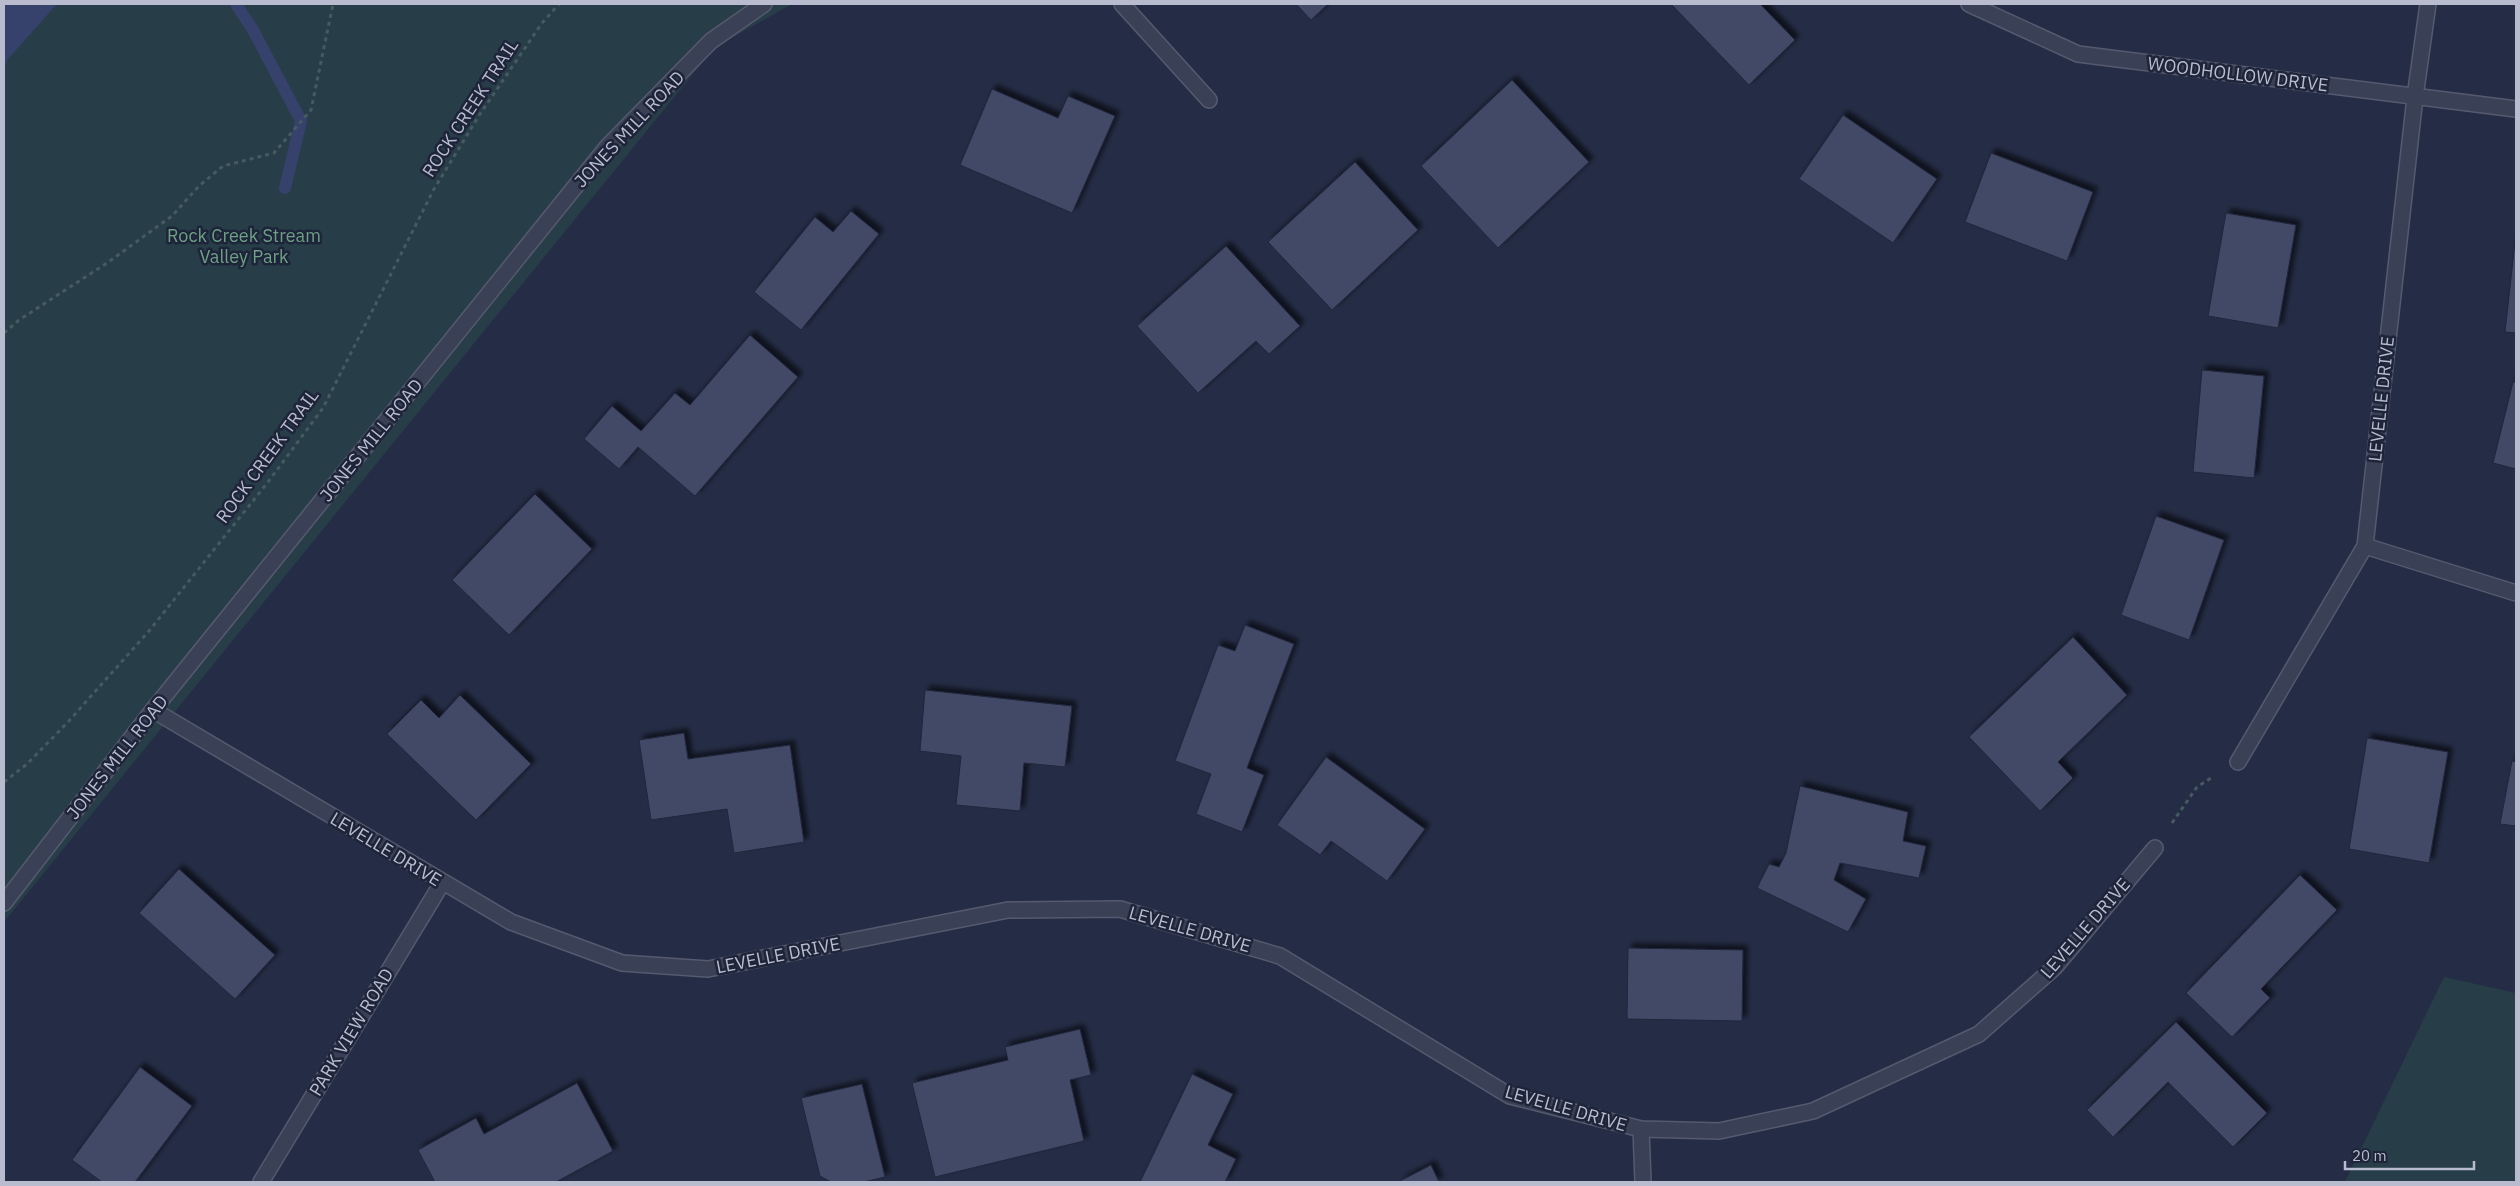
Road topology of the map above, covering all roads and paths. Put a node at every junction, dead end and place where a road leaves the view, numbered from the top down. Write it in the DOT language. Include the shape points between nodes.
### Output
graph roads {
  1 [pos="333,4"];
  2 [pos="558,4"];
  3 [pos="764,4"];
  4 [pos="1122,4"];
  5 [pos="1969,4"];
  6 [pos="2428,4"];
  7 [pos="2415,97"];
  8 [pos="1209,100"];
  9 [pos="2516,109"];
  10 [pos="4,334"];
  11 [pos="2365,546"];
  12 [pos="2516,593"];
  13 [pos="153,710"];
  14 [pos="2238,762"];
  15 [pos="4,782"];
  16 [pos="2154,848"];
  17 [pos="442,883"];
  18 [pos="4,903"];
  19 [pos="1641,1129"];
  20 [pos="261,1182"];
  21 [pos="1643,1182"];
  1 -- 10 [label="path" via="311,110 274,153 223,166 199,186 172,216 19,320"];
  2 -- 15 [label="path, ROCK CREEK TRAIL" via="485,107 434,189 322,408 268,482 149,631 68,722 27,764"];
  3 -- 13 [label="street, JONES MILL ROAD" via="711,41 608,146"];
  4 -- 8 [label="street"];
  5 -- 7 [label="street, WOODHOLLOW DRIVE" via="2078,54"];
  6 -- 7 [label="street, LEVELLE DRIVE"];
  7 -- 9 [label="street, WOODHOLLOW DRIVE"];
  7 -- 11 [label="street, LEVELLE DRIVE"];
  11 -- 12 [label="street"];
  11 -- 14 [label="street, LEVELLE DRIVE"];
  13 -- 17 [label="street, LEVELLE DRIVE"];
  13 -- 18 [label="street, JONES MILL ROAD"];
  14 -- 16 [label="path" via="2197,786"];
  16 -- 19 [label="street, LEVELLE DRIVE" via="2055,967 1979,1034 1813,1111 1719,1131"];
  17 -- 19 [label="street, LEVELLE DRIVE" via="511,922 622,963 708,969 1008,910 1120,909 1280,956 1510,1096"];
  17 -- 20 [label="street, PARK VIEW ROAD"];
  19 -- 21 [label="street"];
}
